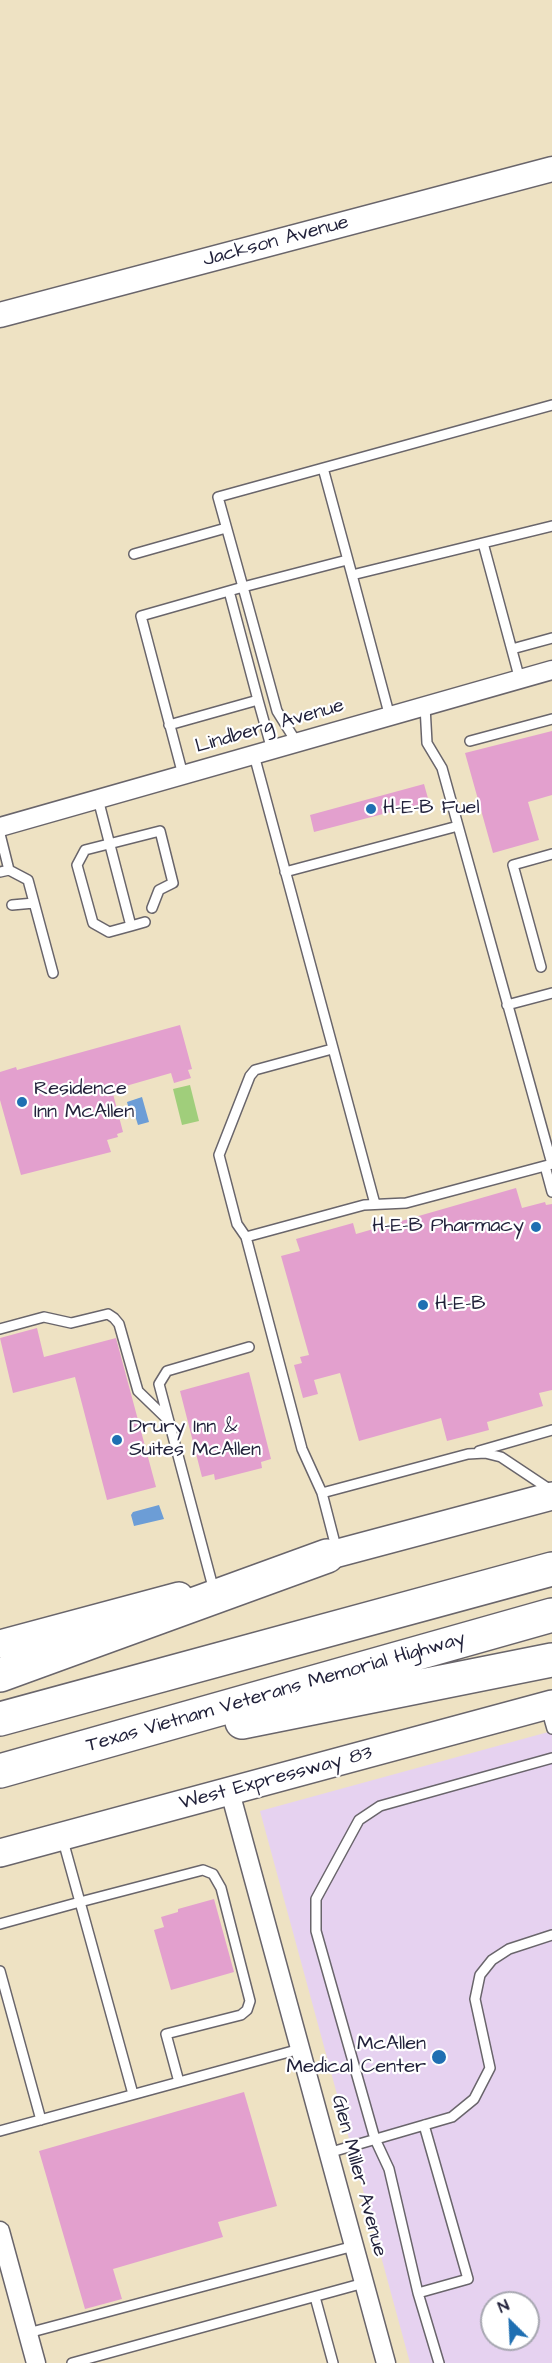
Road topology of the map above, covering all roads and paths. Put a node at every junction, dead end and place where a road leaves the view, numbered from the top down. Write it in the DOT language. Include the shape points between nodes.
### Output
graph roads {
  1 [pos="552,169"];
  2 [pos="0,315"];
  3 [pos="552,405"];
  4 [pos="323,468"];
  5 [pos="552,526"];
  6 [pos="226,528"];
  7 [pos="483,543"];
  8 [pos="134,554"];
  9 [pos="347,560"];
  10 [pos="352,575"];
  11 [pos="243,587"];
  12 [pos="229,591"];
  13 [pos="552,638"];
  14 [pos="512,649"];
  15 [pos="552,670"];
  16 [pos="520,680"];
  17 [pos="258,700"];
  18 [pos="425,706"];
  19 [pos="390,717"];
  20 [pos="552,719"];
  21 [pos="170,725"];
  22 [pos="470,741"];
  23 [pos="297,743"];
  24 [pos="272,750"];
  25 [pos="254,755"];
  26 [pos="183,776"];
  27 [pos="98,799"];
  28 [pos="458,826"];
  29 [pos="0,827"];
  30 [pos="0,834"];
  31 [pos="109,844"];
  32 [pos="552,854"];
  33 [pos="5,871"];
  34 [pos="285,872"];
  35 [pos="34,903"];
  36 [pos="12,905"];
  37 [pos="152,908"];
  38 [pos="145,922"];
  39 [pos="131,926"];
  40 [pos="542,967"];
  41 [pos="53,973"];
  42 [pos="552,993"];
  43 [pos="507,1005"];
  44 [pos="332,1049"];
  45 [pos="550,1165"];
  46 [pos="552,1192"];
  47 [pos="375,1204"];
  48 [pos="246,1237"];
  49 [pos="0,1329"];
  50 [pos="249,1347"];
  51 [pos="168,1421"];
  52 [pos="552,1430"];
  53 [pos="468,1454"];
  54 [pos="552,1491"];
  55 [pos="322,1493"];
  56 [pos="552,1497"];
  57 [pos="332,1555"];
  58 [pos="552,1569"];
  59 [pos="213,1587"];
  60 [pos="552,1615"];
  61 [pos="0,1644"];
  62 [pos="552,1660"];
  63 [pos="0,1675"];
  64 [pos="550,1713"];
  65 [pos="0,1719"];
  66 [pos="141,1731"];
  67 [pos="552,1758"];
  68 [pos="0,1771"];
  69 [pos="230,1792"];
  70 [pos="62,1836"];
  71 [pos="0,1852"];
  72 [pos="80,1902"];
  73 [pos="0,1924"];
  74 [pos="552,1935"];
  75 [pos="0,1971"];
  76 [pos="300,2049"];
  77 [pos="179,2082"];
  78 [pos="133,2094"];
  79 [pos="40,2120"];
  80 [pos="424,2125"];
  81 [pos="0,2131"];
  82 [pos="375,2139"];
  83 [pos="328,2153"];
  84 [pos="1,2236"];
  85 [pos="354,2246"];
  86 [pos="5,2263"];
  87 [pos="364,2283"];
  88 [pos="418,2293"];
  89 [pos="315,2297"];
  90 [pos="28,2333"];
  91 [pos="32,2362"];
  92 [pos="75,2363"];
  93 [pos="333,2363"];
  94 [pos="386,2363"];
  95 [pos="439,2363"];
  1 -- 2 [label="street, Jackson Avenue"];
  3 -- 4 [label="lane"];
  4 -- 6 [label="lane" via="218,497"];
  4 -- 9 [label="lane"];
  5 -- 7 [label="lane"];
  6 -- 8 [label="lane"];
  6 -- 11 [label="lane"];
  7 -- 10 [label="lane"];
  7 -- 14 [label="lane"];
  9 -- 10 [label="lane"];
  9 -- 11 [label="lane"];
  10 -- 19 [label="lane"];
  11 -- 12 [label="lane"];
  11 -- 23 [label="lane" via="277,711"];
  12 -- 17 [label="lane"];
  12 -- 21 [label="lane" via="141,616"];
  13 -- 14 [label="lane"];
  14 -- 16 [label="lane"];
  15 -- 16 [label="street, Lindberg Avenue"];
  16 -- 18 [label="street, Lindberg Avenue"];
  17 -- 21 [label="lane"];
  17 -- 24 [label="lane"];
  18 -- 19 [label="street, Lindberg Avenue"];
  18 -- 28 [label="lane" via="427,743 442,768"];
  19 -- 23 [label="street, Lindberg Avenue"];
  20 -- 22 [label="lane"];
  21 -- 26 [label="lane"];
  23 -- 24 [label="street, Lindberg Avenue"];
  24 -- 25 [label="street, Lindberg Avenue"];
  25 -- 26 [label="street, Lindberg Avenue"];
  25 -- 34 [label="lane"];
  26 -- 27 [label="street, Lindberg Avenue"];
  27 -- 29 [label="street, Lindberg Avenue"];
  27 -- 31 [label="lane"];
  28 -- 34 [label="lane"];
  28 -- 43 [label="lane"];
  30 -- 33 [label="lane"];
  31 -- 37 [label="lane" via="160,831 173,883 159,890"];
  31 -- 39 [label="lane"];
  31 -- 39 [label="lane" via="85,850 77,865 93,923 109,932"];
  32 -- 40 [label="lane" via="513,865"];
  33 -- 35 [label="lane" via="28,880"];
  34 -- 44 [label="lane"];
  35 -- 36 [label="lane"];
  35 -- 41 [label="lane"];
  38 -- 39 [label="lane"];
  42 -- 43 [label="lane"];
  43 -- 45 [label="lane"];
  44 -- 47 [label="lane"];
  44 -- 48 [label="lane" via="263,1066 250,1076 219,1155 237,1224"];
  45 -- 46 [label="lane"];
  45 -- 47 [label="lane" via="406,1203"];
  47 -- 48 [label="lane"];
  48 -- 55 [label="lane" via="302,1449"];
  49 -- 51 [label="lane" via="44,1317 71,1323 108,1314 119,1324 138,1391"];
  50 -- 51 [label="lane" via="167,1371 159,1384"];
  51 -- 59 [label="lane"];
  52 -- 53 [label="lane"];
  53 -- 54 [label="lane" via="501,1457"];
  53 -- 55 [label="lane"];
  55 -- 57 [label="lane"];
  56 -- 57 [label="main road"];
  57 -- 59 [label="main road"];
  57 -- 63 [label="highway"];
  58 -- 65 [label="highway"];
  59 -- 61 [label="main road"];
  60 -- 66 [label="highway, Texas Vietnam Veterans Memorial Highway"];
  62 -- 66 [label="highway" via="229,1725"];
  64 -- 69 [label="main road, West Expressway 83"];
  66 -- 68 [label="highway, Texas Vietnam Veterans Memorial Highway"];
  67 -- 82 [label="lane" via="380,1806 359,1820 316,1899 316,1930"];
  69 -- 70 [label="main road, West Expressway 83"];
  69 -- 76 [label="street, Glen Miller Avenue"];
  70 -- 71 [label="main road, West Expressway 83"];
  70 -- 72 [label="lane"];
  72 -- 73 [label="lane"];
  72 -- 77 [label="lane" via="203,1870 213,1874 221,1888 250,2001 241,2014 166,2034"];
  72 -- 78 [label="lane"];
  74 -- 80 [label="lane" via="509,1949 492,1960 480,1975 475,1999 489,2068 474,2099 452,2117"];
  75 -- 79 [label="lane"];
  76 -- 77 [label="lane"];
  76 -- 83 [label="street, Glen Miller Avenue"];
  77 -- 78 [label="lane"];
  78 -- 79 [label="lane"];
  79 -- 81 [label="lane"];
  80 -- 82 [label="lane"];
  80 -- 88 [label="lane" via="468,2278"];
  82 -- 83 [label="lane"];
  82 -- 88 [label="lane" via="389,2169"];
  83 -- 85 [label="street, Glen Miller Avenue"];
  84 -- 86 [label="street"];
  85 -- 87 [label="street, Glen Miller Avenue"];
  85 -- 90 [label="lane"];
  86 -- 90 [label="street"];
  87 -- 89 [label="lane"];
  87 -- 94 [label="street, Glen Miller Avenue"];
  88 -- 95 [label="lane"];
  89 -- 92 [label="lane"];
  89 -- 93 [label="lane"];
  90 -- 91 [label="street"];
}
